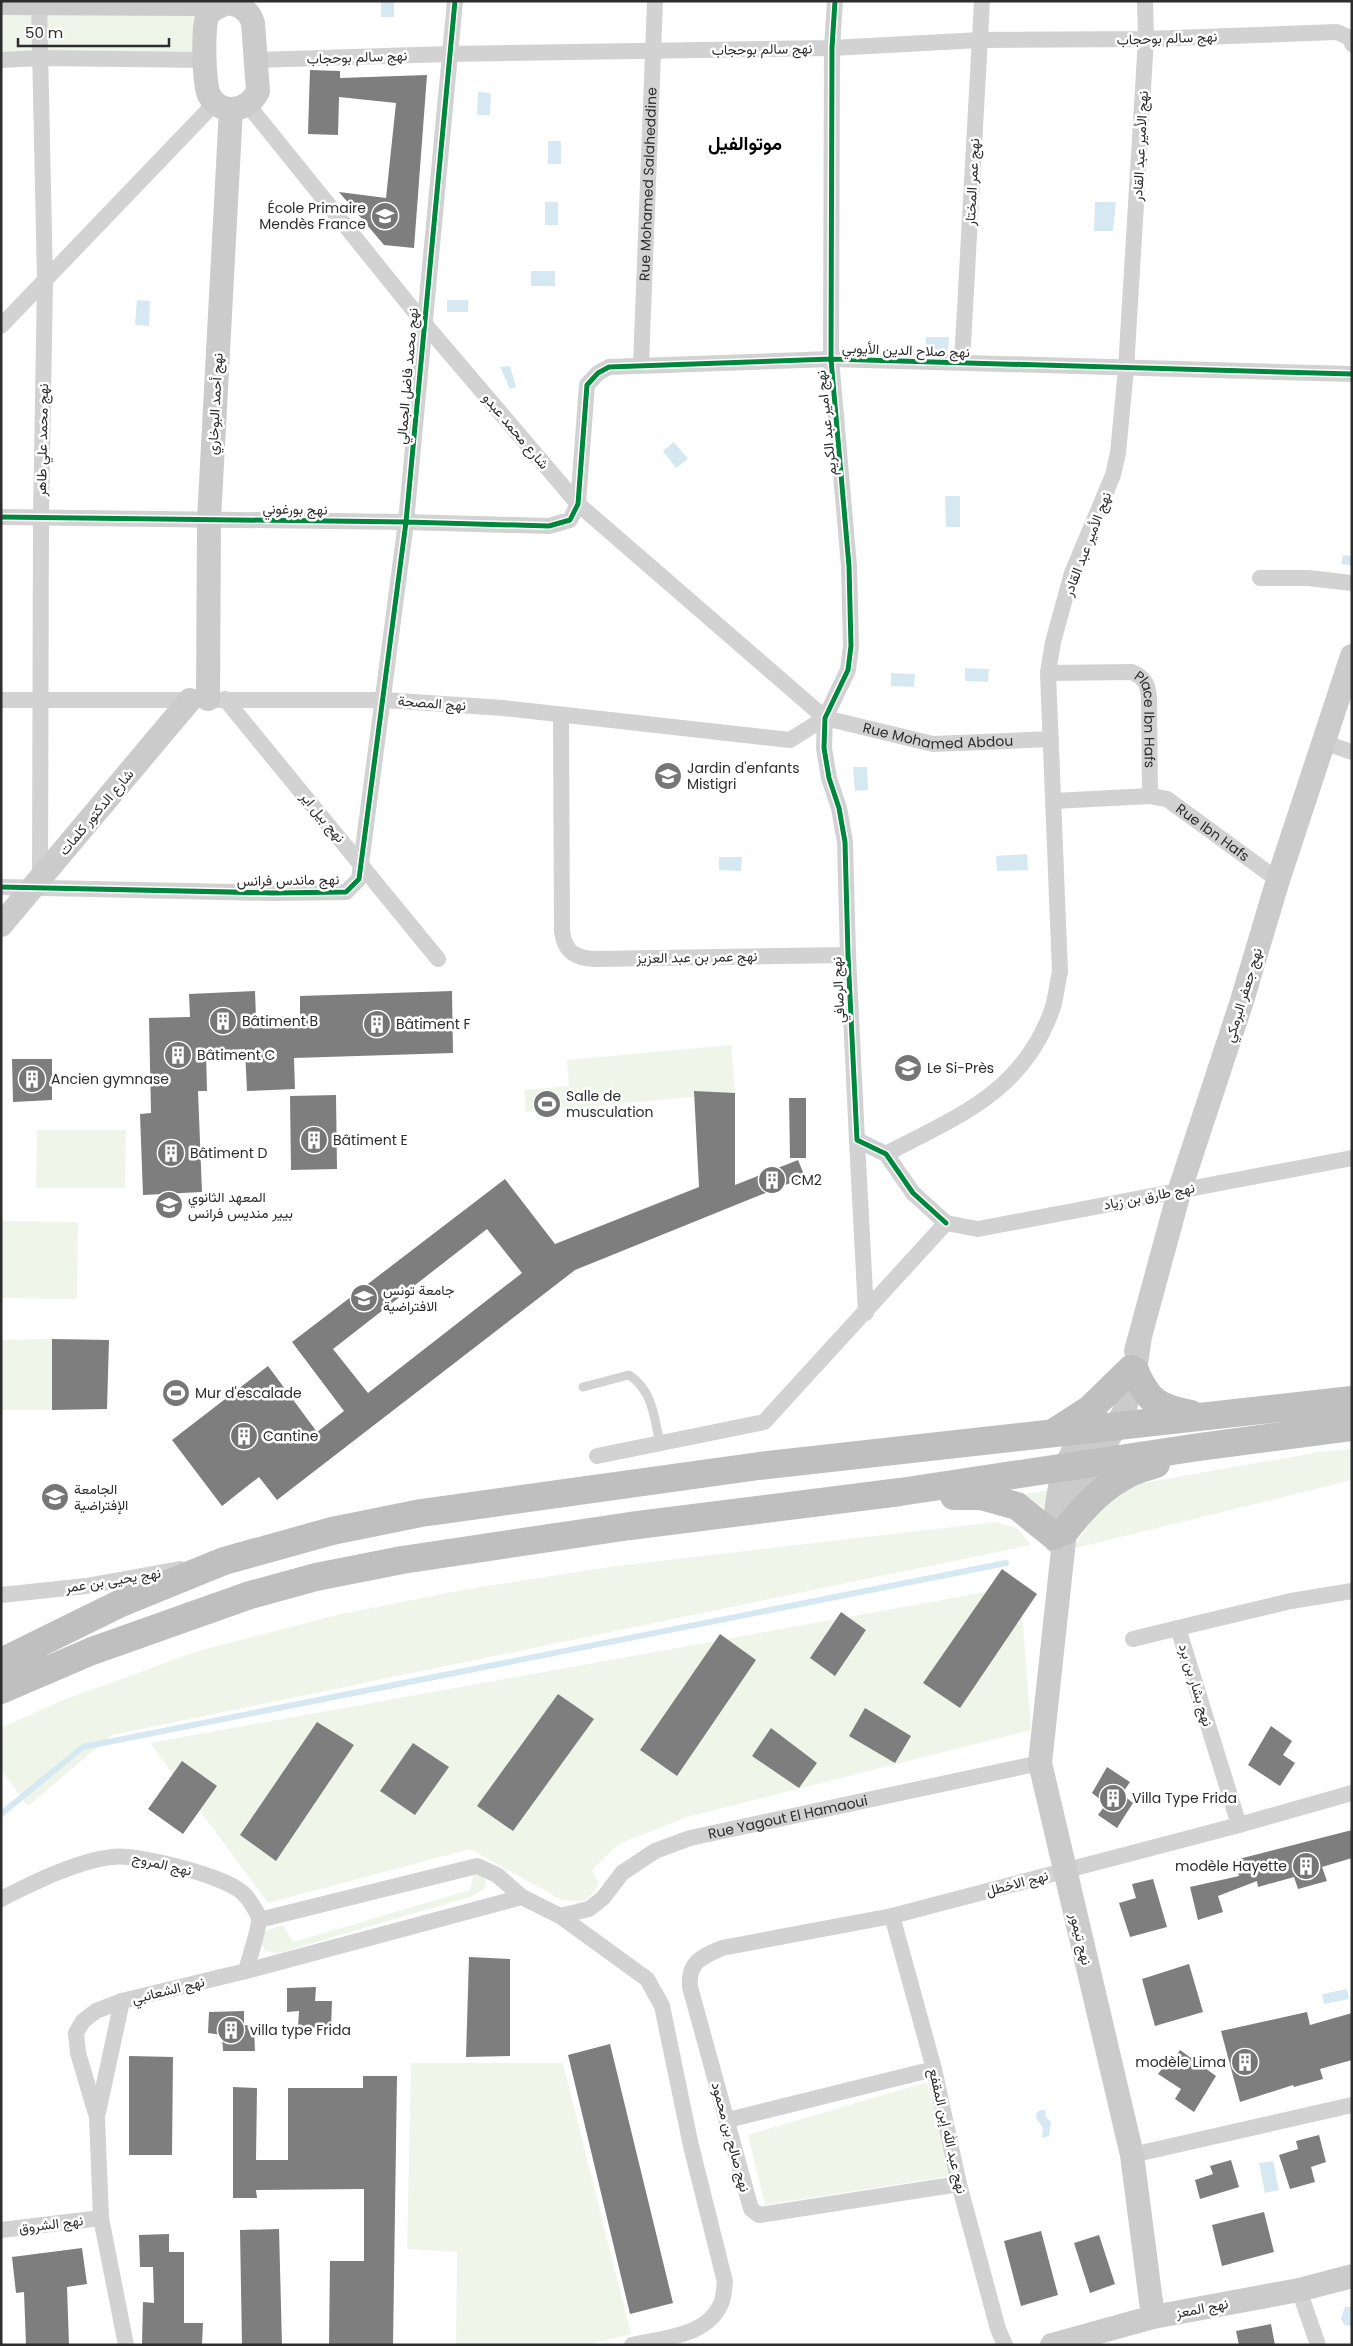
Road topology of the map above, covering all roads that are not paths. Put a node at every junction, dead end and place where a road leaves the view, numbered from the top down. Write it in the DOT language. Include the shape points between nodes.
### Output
graph roads {
  1 [pos="455,1"];
  2 [pos="655,1"];
  3 [pos="835,1"];
  4 [pos="982,1"];
  5 [pos="1145,1"];
  6 [pos="39,2"];
  7 [pos="1,3"];
  8 [pos="232,5"];
  9 [pos="1146,39"];
  10 [pos="980,40"];
  11 [pos="1352,44"];
  12 [pos="832,48"];
  13 [pos="654,50"];
  14 [pos="449,54"];
  15 [pos="40,58"];
  16 [pos="1,60"];
  17 [pos="206,60"];
  18 [pos="256,60"];
  19 [pos="231,105"];
  20 [pos="44,281"];
  21 [pos="423,322"];
  22 [pos="1,326"];
  23 [pos="831,358"];
  24 [pos="962,362"];
  25 [pos="641,365"];
  26 [pos="1126,369"];
  27 [pos="1352,374"];
  28 [pos="578,504"];
  29 [pos="1,517"];
  30 [pos="41,517"];
  31 [pos="209,520"];
  32 [pos="406,522"];
  33 [pos="1260,578"];
  34 [pos="1352,583"];
  35 [pos="1352,656"];
  36 [pos="1048,674"];
  37 [pos="207,699"];
  38 [pos="1,700"];
  39 [pos="40,700"];
  40 [pos="384,700"];
  41 [pos="561,715"];
  42 [pos="825,718"];
  43 [pos="1052,739"];
  44 [pos="1322,742"];
  45 [pos="1352,752"];
  46 [pos="1150,796"];
  47 [pos="1054,801"];
  48 [pos="363,865"];
  49 [pos="1278,880"];
  50 [pos="36,883"];
  51 [pos="1,887"];
  52 [pos="1,925"];
  53 [pos="848,955"];
  54 [pos="438,959"];
  55 [pos="857,1140"];
  56 [pos="886,1154"];
  57 [pos="1352,1158"];
  58 [pos="1180,1189"];
  59 [pos="946,1223"];
  60 [pos="866,1313"];
  61 [pos="1133,1370"];
  62 [pos="583,1387"];
  63 [pos="1339,1402"];
  64 [pos="1208,1417"];
  65 [pos="1352,1427"];
  66 [pos="1052,1434"];
  67 [pos="660,1443"];
  68 [pos="1091,1446"];
  69 [pos="1199,1447"];
  70 [pos="597,1456"];
  71 [pos="900,1492"];
  72 [pos="813,1502"];
  73 [pos="1061,1542"];
  74 [pos="224,1561"];
  75 [pos="1352,1591"];
  76 [pos="1,1595"];
  77 [pos="121,1603"];
  78 [pos="1178,1628"];
  79 [pos="147,1630"];
  80 [pos="1132,1639"];
  81 [pos="1,1656"];
  82 [pos="1,1662"];
  83 [pos="1,1690"];
  84 [pos="1,1704"];
  85 [pos="1040,1763"];
  86 [pos="1352,1793"];
  87 [pos="1240,1825"];
  88 [pos="1064,1870"];
  89 [pos="522,1897"];
  90 [pos="1,1899"];
  91 [pos="560,1916"];
  92 [pos="892,1916"];
  93 [pos="259,1920"];
  94 [pos="246,1971"];
  95 [pos="689,1976"];
  96 [pos="122,2001"];
  97 [pos="934,2069"];
  98 [pos="1352,2105"];
  99 [pos="97,2117"];
  100 [pos="728,2120"];
  101 [pos="1132,2155"];
  102 [pos="959,2184"];
  103 [pos="102,2218"];
  104 [pos="1,2230"];
  105 [pos="1352,2276"];
  106 [pos="1299,2290"];
  107 [pos="1153,2317"];
  108 [pos="126,2345"];
  109 [pos="632,2345"];
  110 [pos="1005,2345"];
  111 [pos="1052,2345"];
  112 [pos="1318,2345"];
  1 -- 14 [label="street, نهج محمد فاضل الجمالي"];
  2 -- 13 [label="street, Rue Mohamed Salaheddine"];
  3 -- 12 [label="street, نهج امير عبد الكريم"];
  4 -- 10 [label="street, نهج عمر المختار"];
  5 -- 9 [label="street, نهج الأمير عبد القادر"];
  6 -- 7 [label="street"];
  6 -- 8 [label="street"];
  6 -- 15 [label="street, نهج محمد علي طاهر"];
  8 -- 17 [label="street" via="208,15 205,23"];
  8 -- 18 [label="street" via="253,23"];
  9 -- 10 [label="street, نهج سالم بوحجاب"];
  9 -- 11 [label="street, نهج سالم بوحجاب" via="1337,32 1350,38"];
  9 -- 26 [label="street, نهج الأمير عبد القادر"];
  10 -- 12 [label="street, نهج سالم بوحجاب"];
  10 -- 24 [label="street, نهج عمر المختار"];
  12 -- 13 [label="street, نهج سالم بوحجاب"];
  12 -- 23 [label="street, نهج امير عبد الكريم"];
  13 -- 14 [label="street, نهج سالم بوحجاب"];
  13 -- 25 [label="street, Rue Mohamed Salaheddine"];
  14 -- 18 [label="street, نهج سالم بوحجاب"];
  14 -- 21 [label="street, نهج محمد فاضل الجمالي"];
  15 -- 16 [label="street"];
  15 -- 17 [label="street"];
  15 -- 20 [label="street, نهج محمد علي طاهر"];
  17 -- 19 [label="street" via="207,90"];
  18 -- 19 [label="street" via="258,91"];
  19 -- 20 [label="street"];
  19 -- 21 [label="street, شارع محمد عبدو"];
  19 -- 31 [label="street, نهج أحمد البوخاري"];
  20 -- 22 [label="street"];
  20 -- 30 [label="street, نهج محمد علي طاهر"];
  21 -- 28 [label="street, شارع محمد عبدو"];
  21 -- 32 [label="street, نهج محمد فاضل الجمالي"];
  23 -- 24 [label="street, نهج صلاح الدين الأيوبي"];
  23 -- 25 [label="street, نهج صلاح الدين الأيوبي"];
  23 -- 42 [label="street, نهج امير عبد الكريم" via="850,566 851,646 848,670"];
  24 -- 26 [label="street, نهج صلاح الدين الأيوبي"];
  25 -- 28 [label="street, نهج صلاح الدين الأيوبي" via="609,367 587,384"];
  26 -- 27 [label="street, نهج صلاح الدين الأيوبي"];
  26 -- 36 [label="street, نهج الأمير عبد القادر" via="1113,476 1072,574"];
  28 -- 32 [label="street, نهج بورغوني" via="570,520 549,526"];
  28 -- 42 [label="street, شارع محمد عبدو"];
  29 -- 30 [label="street, نهج بورغوني"];
  30 -- 31 [label="street, نهج بورغوني"];
  30 -- 39 [label="street, نهج محمد علي طاهر"];
  31 -- 32 [label="street, نهج بورغوني"];
  31 -- 37 [label="street, نهج أحمد البوخاري"];
  32 -- 40 [label="street, نهج محمد فاضل الجمالي"];
  33 -- 34 [label="street" via="1308,578"];
  35 -- 44 [label="street, نهج جعفر البرمكي"];
  36 -- 43 [label="street, نهج الأمير عبد القادر"];
  36 -- 46 [label="street, Place Ibn Hafs" via="1132,672 1143,677 1149,698"];
  37 -- 39 [label="street, نهج المصحة"];
  37 -- 40 [label="street, نهج المصحة"];
  37 -- 48 [label="street, نهج بيل اير"];
  37 -- 50 [label="street, شارع الدكتور كلمات"];
  38 -- 39 [label="street, نهج المصحة"];
  39 -- 50 [label="street, نهج محمد علي طاهر"];
  40 -- 41 [label="street, نهج المصحة"];
  40 -- 48 [label="street, نهج ماندس فرانس"];
  41 -- 42 [label="street, نهج المصحة" via="790,740"];
  41 -- 53 [label="street, نهج عمر بن عبد العزيز" via="562,932 569,953 581,958"];
  42 -- 43 [label="street, Rue Mohamed Abdou" via="933,744"];
  42 -- 53 [label="street, نهج الرصافي" via="824,748 829,778 846,842"];
  43 -- 47 [label="street, نهج الأمير عبد القادر"];
  44 -- 45 [label="street"];
  44 -- 49 [label="street, نهج جعفر البرمكي"];
  46 -- 47 [label="street, Rue Ibn Hafs"];
  46 -- 49 [label="street, Rue Ibn Hafs" via="1167,799"];
  47 -- 56 [label="street, نهج الأمير عبد القادر" via="1060,972 1053,1008 1038,1042 1012,1077 977,1107"];
  48 -- 50 [label="street, نهج ماندس فرانس" via="359,879 346,892 274,893"];
  48 -- 54 [label="street, نهج بيل اير"];
  49 -- 58 [label="street, نهج جعفر البرمكي"];
  50 -- 51 [label="street, نهج ماندس فرانس"];
  50 -- 52 [label="street, شارع الدكتور كلمات"];
  53 -- 55 [label="street, نهج الرصافي"];
  55 -- 56 [label="street"];
  55 -- 60 [label="street, نهج الرصافي"];
  56 -- 59 [label="street" via="912,1193"];
  57 -- 58 [label="street, نهج طارق بن زياد"];
  58 -- 59 [label="street, نهج طارق بن زياد" via="978,1229"];
  58 -- 61 [label="street, نهج جعفر البرمكي"];
  59 -- 60 [label="street"];
  60 -- 67 [label="street" via="764,1422"];
  61 -- 64 [label="highway" via="1153,1401 1173,1411"];
  61 -- 66 [label="highway" via="1090,1409"];
  61 -- 68 [label="street, نهج جعفر البرمكي" via="1124,1412"];
  62 -- 67 [label="lane" via="629,1375 639,1382 646,1390"];
  63 -- 64 [label="highway"];
  63 -- 68 [label="highway" via="1248,1421"];
  64 -- 68 [label="highway"];
  65 -- 69 [label="highway"];
  66 -- 68 [label="highway"];
  66 -- 74 [label="highway" via="759,1466 421,1513 332,1531"];
  67 -- 70 [label="street"];
  68 -- 69 [label="highway"];
  68 -- 71 [label="highway"];
  68 -- 72 [label="highway" via="1058,1456 853,1490"];
  68 -- 73 [label="street, نهج تيمور"];
  68 -- 73 [label="street, نهج جعفر البرمكي"];
  69 -- 73 [label="highway" via="1129,1473 1102,1490 1085,1505"];
  71 -- 72 [label="highway"];
  71 -- 73 [label="highway" via="981,1496 1007,1502 1027,1513"];
  72 -- 79 [label="highway" via="402,1560 316,1577 250,1595"];
  73 -- 85 [label="street, نهج تيمور"];
  74 -- 76 [label="street, نهج يحيى بن عمر" via="86,1586"];
  74 -- 77 [label="highway"];
  75 -- 78 [label="street, نهج بشار بن برد"];
  77 -- 81 [label="highway"];
  77 -- 82 [label="highway"];
  78 -- 80 [label="street"];
  78 -- 87 [label="street, نهج بشار بن برد"];
  79 -- 83 [label="highway"];
  79 -- 84 [label="highway"];
  85 -- 88 [label="street, نهج تيمور"];
  85 -- 91 [label="street, Rue Yagout El Hamaoui" via="690,1838 656,1851 622,1872 604,1898 589,1909"];
  86 -- 87 [label="street, نهج الاخطل"];
  87 -- 88 [label="street, نهج الاخطل"];
  88 -- 92 [label="street, نهج الاخطل"];
  88 -- 101 [label="street, نهج تيمور"];
  89 -- 91 [label="street"];
  89 -- 93 [label="street" via="497,1874 477,1866"];
  89 -- 94 [label="street, نهج الشعانبي"];
  90 -- 93 [label="street, نهج المروج" via="82,1865 111,1856 124,1856 187,1869 242,1892"];
  91 -- 109 [label="street" via="647,1979 662,2006 691,2146 725,2282 722,2302 708,2322 692,2331"];
  92 -- 95 [label="street, نهج الاخطل" via="722,1948 692,1967"];
  92 -- 97 [label="street, نهج عبد الله إبن المقفع"];
  93 -- 94 [label="street"];
  94 -- 96 [label="street, نهج الشعانبي"];
  95 -- 100 [label="street, نهج صالح بن محمود"];
  96 -- 99 [label="street, نهج الشعانبي"];
  96 -- 99 [label="street" via="96,2011 83,2021 76,2033 78,2053"];
  97 -- 100 [label="street"];
  97 -- 102 [label="street, نهج عبد الله إبن المقفع"];
  98 -- 101 [label="street"];
  99 -- 103 [label="street, نهج الشعانبي"];
  100 -- 102 [label="street, نهج صالح بن محمود" via="745,2191 751,2209 759,2215"];
  101 -- 107 [label="street, نهج تيمور"];
  102 -- 110 [label="street, نهج عبد الله إبن المقفع"];
  103 -- 104 [label="street, نهج الشروق"];
  103 -- 108 [label="street, نهج الشعانبي"];
  105 -- 106 [label="street, نهج المعز"];
  106 -- 107 [label="street, نهج المعز"];
  106 -- 112 [label="street"];
  107 -- 111 [label="street, نهج المعز"];
}
